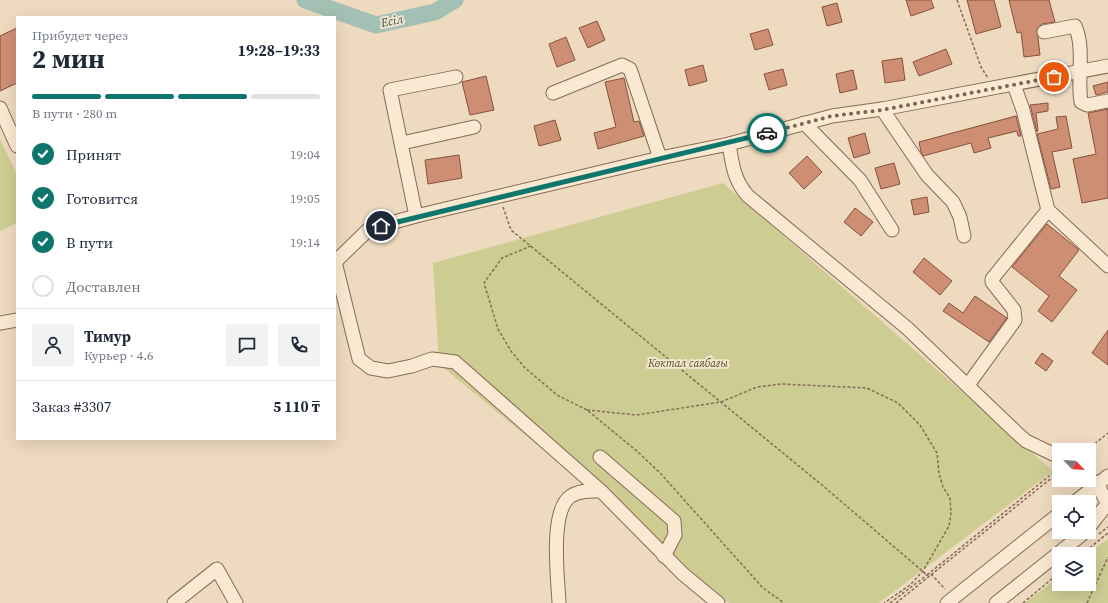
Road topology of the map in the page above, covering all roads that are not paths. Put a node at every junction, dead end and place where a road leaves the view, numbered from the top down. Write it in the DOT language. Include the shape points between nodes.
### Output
graph roads {
  1 [pos="1044,32"];
  2 [pos="1108,66"];
  3 [pos="1080,72"];
  4 [pos="456,77"];
  5 [pos="1014,85"];
  6 [pos="553,93"];
  7 [pos="1108,101"];
  8 [pos="0,108"];
  9 [pos="882,110"];
  10 [pos="804,123"];
  11 [pos="474,127"];
  12 [pos="402,143"];
  13 [pos="16,144"];
  14 [pos="729,144"];
  15 [pos="660,158"];
  16 [pos="1048,210"];
  17 [pos="416,216"];
  18 [pos="892,230"];
  19 [pos="964,236"];
  20 [pos="336,261"];
  21 [pos="336,266"];
  22 [pos="1108,266"];
  23 [pos="16,320"];
  24 [pos="0,323"];
  25 [pos="968,385"];
  26 [pos="1052,454"];
  27 [pos="600,457"];
  28 [pos="1108,476"];
  29 [pos="1096,480"];
  30 [pos="1096,486"];
  31 [pos="1088,487"];
  32 [pos="601,491"];
  33 [pos="1081,495"];
  34 [pos="1108,504"];
  35 [pos="1096,519"];
  36 [pos="1052,520"];
  37 [pos="1076,539"];
  38 [pos="664,556"];
  39 [pos="950,601"];
  40 [pos="174,603"];
  41 [pos="236,603"];
  42 [pos="559,603"];
  43 [pos="718,603"];
  44 [pos="996,603"];
  1 -- 3 [label="street" via="1074,26"];
  2 -- 3 [label="street"];
  3 -- 5 [label="street"];
  3 -- 7 [label="street" via="1081,102 1087,105"];
  4 -- 12 [label="street" via="390,90"];
  5 -- 9 [label="street"];
  5 -- 16 [label="street" via="1023,110"];
  6 -- 15 [label="street" via="622,65 630,69"];
  8 -- 13 [label="street"];
  9 -- 10 [label="street" via="832,116"];
  9 -- 19 [label="street" via="927,175 953,202 960,217"];
  10 -- 14 [label="street"];
  10 -- 18 [label="street" via="860,180"];
  11 -- 12 [label="street"];
  12 -- 17 [label="street"];
  14 -- 15 [label="street"];
  14 -- 25 [label="street" via="739,187 907,328"];
  15 -- 17 [label="street"];
  16 -- 22 [label="street"];
  16 -- 25 [label="street" via="994,274 992,282 1014,310 1015,320"];
  17 -- 20 [label="street" via="369,229"];
  21 -- 32 [label="street" via="359,359 371,368 388,371 432,359 455,362"];
  23 -- 24 [label="street"];
  25 -- 26 [label="street" via="1026,441"];
  27 -- 38 [label="street" via="674,521 675,535"];
  28 -- 29 [label="street"];
  30 -- 34 [label="street"];
  31 -- 33 [label="street"];
  32 -- 38 [label="street"];
  32 -- 42 [label="street" via="582,491 570,496 558,521 556,546"];
  34 -- 35 [label="street"];
  36 -- 39 [label="street"];
  37 -- 44 [label="street"];
  38 -- 43 [label="street"];
  40 -- 41 [label="street" via="217,569"];
}
